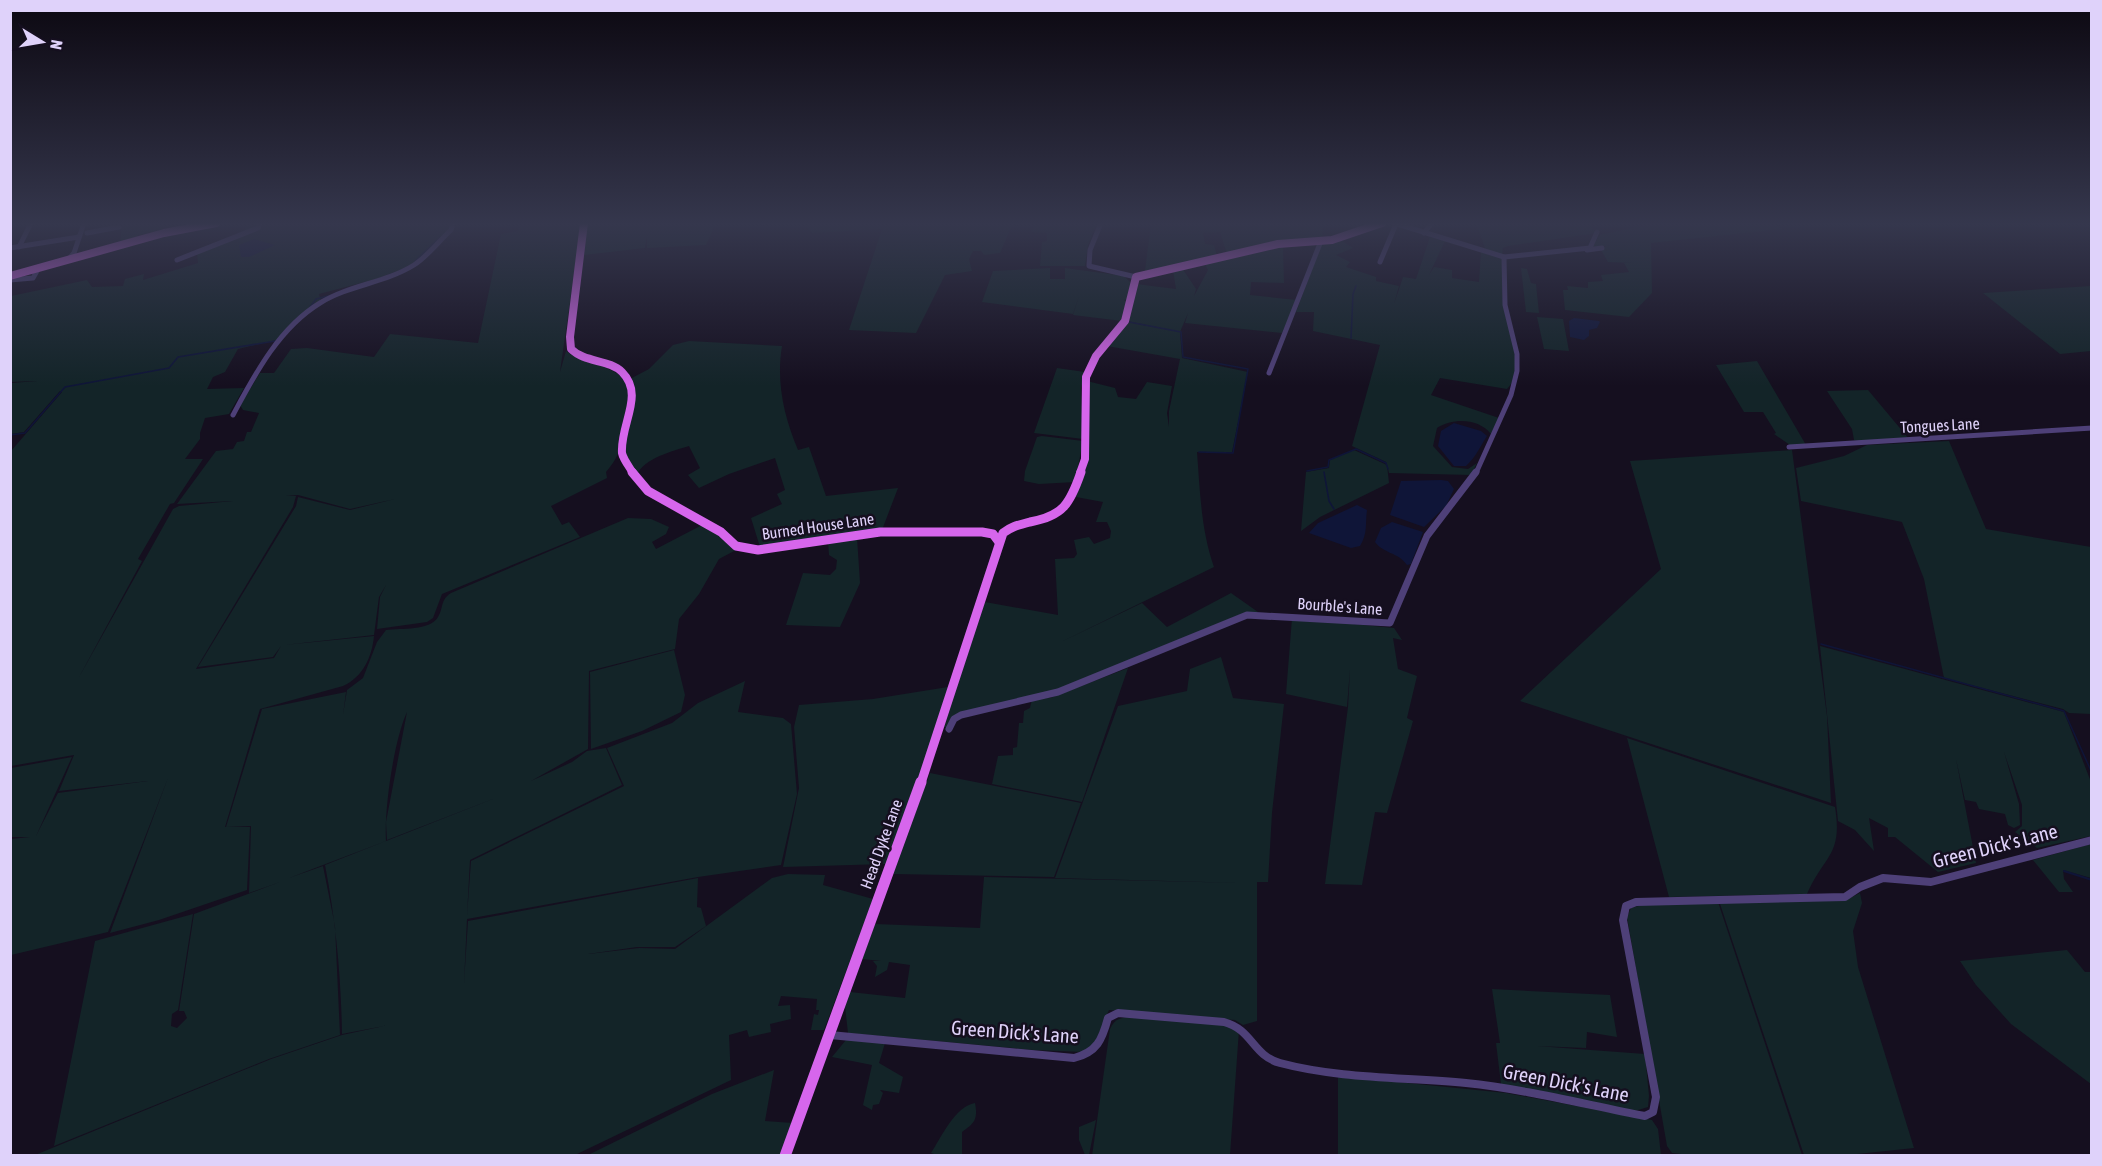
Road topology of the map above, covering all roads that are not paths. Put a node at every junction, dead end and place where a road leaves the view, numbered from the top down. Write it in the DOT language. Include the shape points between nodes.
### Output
graph roads {
  1 [pos="382,277"];
  2 [pos="577,277"];
  3 [pos="1136,277"];
  4 [pos="1307,277"];
  5 [pos="1504,277"];
  6 [pos="1269,374"];
  7 [pos="233,415"];
  8 [pos="2091,428"];
  9 [pos="1789,447"];
  10 [pos="1012,526"];
  11 [pos="982,532"];
  12 [pos="999,542"];
  13 [pos="949,729"];
  14 [pos="2091,840"];
  15 [pos="830,1035"];
  16 [pos="785,1155"];
  1 -- 7 [label="street" via="348,290 309,311 296,323 250,383"];
  2 -- 11 [label="main road, Burned House Lane" via="571,350 628,378 633,398 622,454 648,491 721,532 736,546 750,550 880,532"];
  3 -- 10 [label="main road" via="1125,321 1095,356 1086,377 1085,459 1076,489 1065,507 1051,518"];
  4 -- 6 [label="street"];
  5 -- 13 [label="street, Bourble's Lane" via="1505,305 1517,354 1514,387 1476,473 1427,536 1390,623 1247,615 1058,692 961,715"];
  8 -- 9 [label="street, Tongues Lane"];
  10 -- 11 [label="main road"];
  10 -- 12 [label="main road"];
  11 -- 12 [label="main road" via="993,534"];
  12 -- 15 [label="main road, Head Dyke Lane" via="954,686"];
  14 -- 15 [label="street, Green Dick's Lane" via="1931,882 1883,878 1845,897 1636,902 1626,906 1623,920 1656,1097 1653,1112 1645,1116 1469,1083 1345,1073 1281,1063 1264,1057 1239,1026 1224,1022 1118,1013 1108,1018 1100,1046 1089,1055 1074,1058"];
  15 -- 16 [label="main road, Head Dyke Lane"];
}
